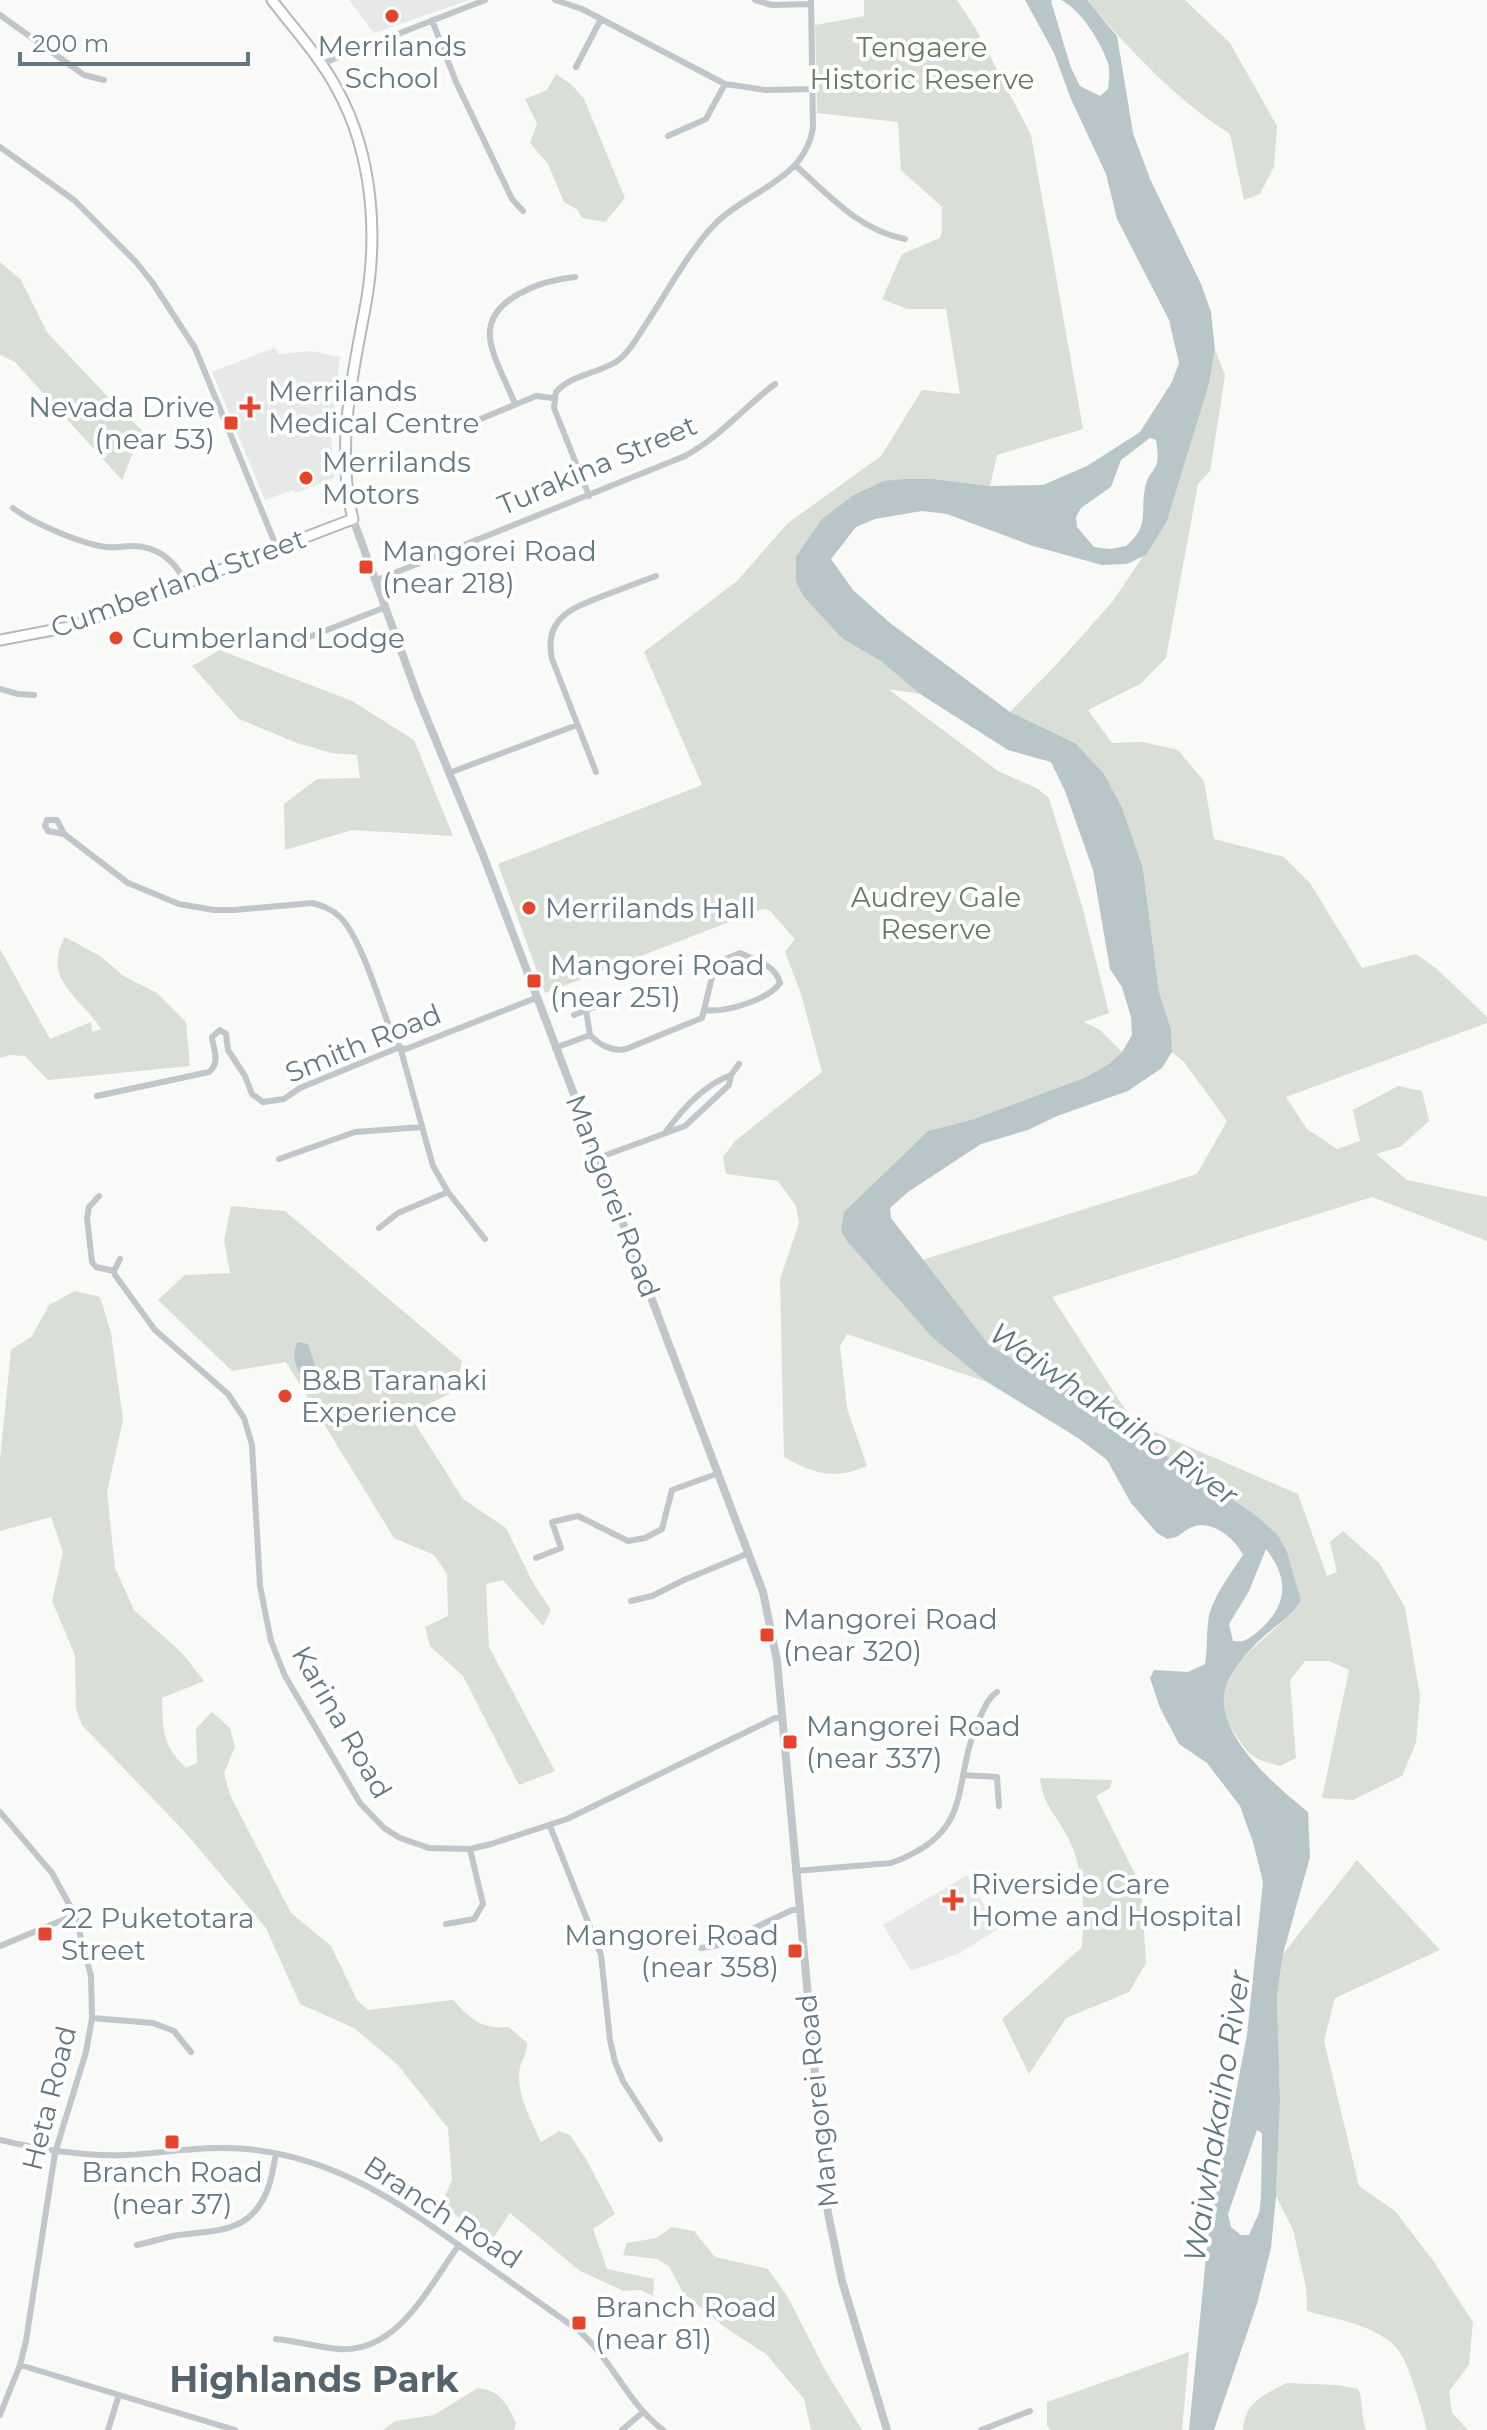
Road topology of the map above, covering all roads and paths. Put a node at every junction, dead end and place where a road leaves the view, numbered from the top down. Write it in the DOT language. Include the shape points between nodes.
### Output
graph roads {
  1 [pos="272,0"];
  2 [pos="485,0"];
  3 [pos="555,0"];
  4 [pos="755,0"];
  5 [pos="811,2"];
  6 [pos="0,15"];
  7 [pos="601,19"];
  8 [pos="432,20"];
  9 [pos="321,64"];
  10 [pos="576,67"];
  11 [pos="104,80"];
  12 [pos="725,84"];
  13 [pos="813,89"];
  14 [pos="668,136"];
  15 [pos="0,147"];
  16 [pos="796,166"];
  17 [pos="523,211"];
  18 [pos="905,239"];
  19 [pos="575,277"];
  20 [pos="775,384"];
  21 [pos="553,398"];
  22 [pos="515,404"];
  23 [pos="459,428"];
  24 [pos="589,496"];
  25 [pos="13,508"];
  26 [pos="353,519"];
  27 [pos="277,548"];
  28 [pos="656,576"];
  29 [pos="377,580"];
  30 [pos="186,583"];
  31 [pos="386,607"];
  32 [pos="0,640"];
  33 [pos="299,641"];
  34 [pos="0,689"];
  35 [pos="34,695"];
  36 [pos="577,725"];
  37 [pos="596,772"];
  38 [pos="449,773"];
  39 [pos="64,834"];
  40 [pos="536,998"];
  41 [pos="612,1000"];
  42 [pos="586,1010"];
  43 [pos="704,1010"];
  44 [pos="574,1015"];
  45 [pos="590,1035"];
  46 [pos="400,1047"];
  47 [pos="555,1048"];
  48 [pos="739,1064"];
  49 [pos="731,1075"];
  50 [pos="97,1096"];
  51 [pos="422,1127"];
  52 [pos="665,1133"];
  53 [pos="598,1158"];
  54 [pos="279,1159"];
  55 [pos="448,1192"];
  56 [pos="99,1196"];
  57 [pos="379,1228"];
  58 [pos="485,1239"];
  59 [pos="120,1259"];
  60 [pos="114,1271"];
  61 [pos="719,1473"];
  62 [pos="749,1553"];
  63 [pos="536,1558"];
  64 [pos="631,1601"];
  65 [pos="997,1692"];
  66 [pos="782,1718"];
  67 [pos="963,1775"];
  68 [pos="999,1806"];
  69 [pos="0,1812"];
  70 [pos="550,1826"];
  71 [pos="470,1849"];
  72 [pos="795,1871"];
  73 [pos="798,1910"];
  74 [pos="75,1915"];
  75 [pos="446,1924"];
  76 [pos="0,1946"];
  77 [pos="701,1948"];
  78 [pos="92,2018"];
  79 [pos="191,2052"];
  80 [pos="660,2139"];
  81 [pos="0,2140"];
  82 [pos="55,2153"];
  83 [pos="276,2155"];
  84 [pos="137,2245"];
  85 [pos="459,2245"];
  86 [pos="276,2339"];
  87 [pos="20,2365"];
  88 [pos="119,2395"];
  89 [pos="1030,2411"];
  90 [pos="643,2412"];
  91 [pos="0,2415"];
  92 [pos="108,2430"];
  93 [pos="235,2430"];
  94 [pos="622,2430"];
  95 [pos="663,2430"];
  96 [pos="887,2430"];
  97 [pos="981,2430"];
  1 -- 9 [label="main road, Mangorei Road"];
  2 -- 8 [label="street"];
  3 -- 7 [label="street"];
  4 -- 5 [label="street" via="772,5"];
  5 -- 13 [label="street"];
  6 -- 11 [label="street" via="84,75"];
  7 -- 10 [label="street"];
  7 -- 12 [label="street"];
  8 -- 9 [label="street"];
  8 -- 17 [label="street" via="512,199"];
  9 -- 26 [label="main road, Mangorei Road" via="350,117 371,205 368,290 347,407"];
  12 -- 13 [label="street" via="753,90"];
  12 -- 14 [label="street" via="706,119"];
  13 -- 16 [label="street" via="811,140"];
  15 -- 27 [label="street" via="74,200 152,282 195,348"];
  16 -- 18 [label="street" via="859,222"];
  16 -- 21 [label="street" via="710,229 622,358 567,382"];
  19 -- 22 [label="street" via="552,279 510,299 496,313 490,338"];
  20 -- 24 [label="street, Turakina Street" via="699,449"];
  21 -- 22 [label="street" via="536,396"];
  21 -- 24 [label="street"];
  22 -- 23 [label="street"];
  24 -- 29 [label="street, Turakina Street"];
  25 -- 30 [label="street" via="27,519 97,544 146,547 172,562"];
  26 -- 27 [label="main road, Cumberland Street"];
  26 -- 29 [label="street, Mangorei Road"];
  27 -- 30 [label="main road, Cumberland Street"];
  28 -- 36 [label="street" via="579,605 558,620 550,639 552,659"];
  29 -- 31 [label="street, Mangorei Road"];
  30 -- 32 [label="main road, Cumberland Street" via="74,626"];
  31 -- 33 [label="street"];
  31 -- 38 [label="street, Mangorei Road"];
  34 -- 35 [label="street"];
  36 -- 37 [label="street"];
  36 -- 38 [label="street"];
  38 -- 40 [label="street, Mangorei Road"];
  39 -- 46 [label="street" via="128,883 179,904 234,910 303,903 331,910 351,933"];
  40 -- 46 [label="street, Smith Road"];
  40 -- 47 [label="street, Mangorei Road"];
  41 -- 42 [label="street"];
  42 -- 44 [label="street"];
  42 -- 45 [label="street"];
  43 -- 43 [label="street" via="717,964 740,953 780,978 774,992 717,1012"];
  43 -- 45 [label="street" via="702,1018 618,1051"];
  45 -- 47 [label="street"];
  46 -- 50 [label="street, Smith Road" via="284,1099 263,1102 252,1094 220,1030 212,1037 216,1058 209,1072"];
  46 -- 51 [label="street"];
  47 -- 53 [label="street, Mangorei Road"];
  48 -- 49 [label="street"];
  49 -- 52 [label="street" via="698,1094"];
  49 -- 52 [label="street" via="729,1085 685,1126"];
  51 -- 54 [label="street" via="355,1132"];
  51 -- 55 [label="street" via="433,1166"];
  52 -- 53 [label="street"];
  53 -- 61 [label="street, Mangorei Road"];
  55 -- 57 [label="street" via="398,1213"];
  55 -- 58 [label="street"];
  56 -- 60 [label="street, Karina Road" via="87,1218 92,1262"];
  59 -- 60 [label="street"];
  60 -- 71 [label="street, Karina Road" via="160,1336 228,1394 244,1418 252,1445 260,1586 271,1641 285,1676 360,1803 400,1838 429,1848"];
  61 -- 62 [label="street, Mangorei Road"];
  61 -- 63 [label="street" via="672,1490 662,1529 645,1538 628,1541 571,1516 552,1522 561,1548"];
  62 -- 64 [label="street"];
  62 -- 66 [label="street, Mangorei Road" via="773,1635"];
  65 -- 67 [label="street" via="989,1697 975,1728"];
  66 -- 70 [label="street, Karina Road"];
  66 -- 72 [label="street, Mangorei Road"];
  67 -- 68 [label="street" via="997,1777"];
  67 -- 72 [label="street" via="955,1812 945,1829 904,1858"];
  69 -- 74 [label="street, Heta Road" via="52,1873"];
  70 -- 71 [label="street, Karina Road"];
  70 -- 80 [label="street" via="601,1955 615,2062"];
  71 -- 75 [label="street" via="483,1904 474,1919"];
  72 -- 73 [label="street, Mangorei Road"];
  73 -- 77 [label="street"];
  73 -- 96 [label="street, Mangorei Road" via="828,2213 842,2281"];
  74 -- 76 [label="street"];
  74 -- 78 [label="street, Heta Road" via="91,1976"];
  78 -- 79 [label="street" via="153,2023 174,2031"];
  78 -- 82 [label="street, Heta Road"];
  81 -- 82 [label="street, Branch Road"];
  82 -- 83 [label="street, Branch Road" via="128,2155 194,2147"];
  82 -- 87 [label="street, Heta Road"];
  83 -- 84 [label="street" via="267,2191 256,2210 237,2226"];
  83 -- 85 [label="street, Branch Road" via="345,2174 390,2197"];
  85 -- 86 [label="street" via="394,2331 380,2340 338,2349"];
  85 -- 90 [label="street, Branch Road" via="587,2337"];
  87 -- 88 [label="street"];
  87 -- 91 [label="street, Heta Road"];
  88 -- 92 [label="street"];
  88 -- 93 [label="street"];
  89 -- 97 [label="street"];
  90 -- 94 [label="street"];
  90 -- 95 [label="street, Branch Road"];
}
